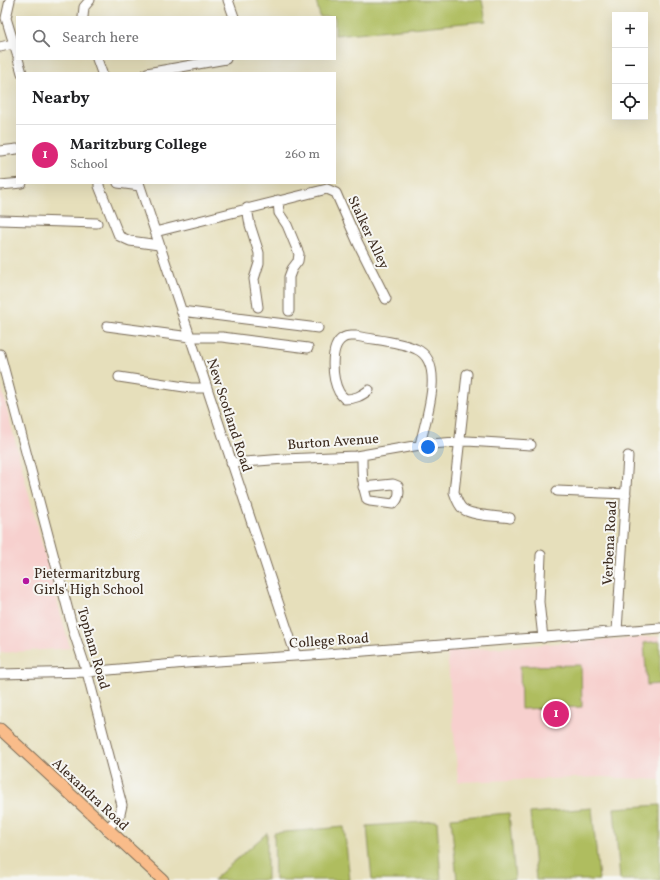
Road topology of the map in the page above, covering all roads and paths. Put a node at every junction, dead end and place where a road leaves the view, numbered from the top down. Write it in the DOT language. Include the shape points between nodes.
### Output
graph roads {
  1 [pos="10,0"];
  2 [pos="90,0"];
  3 [pos="228,0"];
  4 [pos="83,16"];
  5 [pos="234,16"];
  6 [pos="16,44"];
  7 [pos="0,48"];
  8 [pos="18,60"];
  9 [pos="97,60"];
  10 [pos="220,60"];
  11 [pos="22,72"];
  12 [pos="102,72"];
  13 [pos="153,72"];
  14 [pos="16,150"];
  15 [pos="0,151"];
  16 [pos="16,184"];
  17 [pos="99,184"];
  18 [pos="128,184"];
  19 [pos="0,185"];
  20 [pos="139,185"];
  21 [pos="278,200"];
  22 [pos="246,208"];
  23 [pos="0,220"];
  24 [pos="97,224"];
  25 [pos="155,232"];
  26 [pos="159,245"];
  27 [pos="386,299"];
  28 [pos="258,308"];
  29 [pos="289,311"];
  30 [pos="181,312"];
  31 [pos="107,326"];
  32 [pos="318,328"];
  33 [pos="190,337"];
  34 [pos="308,348"];
  35 [pos="0,354"];
  36 [pos="467,374"];
  37 [pos="120,377"];
  38 [pos="207,388"];
  39 [pos="369,390"];
  40 [pos="460,441"];
  41 [pos="420,445"];
  42 [pos="531,445"];
  43 [pos="362,456"];
  44 [pos="628,456"];
  45 [pos="231,463"];
  46 [pos="363,487"];
  47 [pos="557,490"];
  48 [pos="626,494"];
  49 [pos="510,518"];
  50 [pos="540,555"];
  51 [pos="660,628"];
  52 [pos="618,631"];
  53 [pos="543,638"];
  54 [pos="296,656"];
  55 [pos="87,672"];
  56 [pos="0,674"];
  57 [pos="0,729"];
  58 [pos="107,830"];
  59 [pos="163,880"];
  1 -- 6 [label="street" via="6,18"];
  2 -- 4 [label="street" via="84,7"];
  3 -- 5 [label="street"];
  6 -- 7 [label="street"];
  8 -- 11 [label="street"];
  9 -- 12 [label="street"];
  10 -- 13 [label="street"];
  14 -- 15 [label="street"];
  16 -- 19 [label="street"];
  17 -- 26 [label="street" via="119,236 130,241"];
  18 -- 20 [label="street"];
  20 -- 25 [label="street, New Scotland Road"];
  21 -- 22 [label="street, Stalker Alley"];
  21 -- 27 [label="street, Stalker Alley" via="327,188 336,193"];
  21 -- 29 [label="street" via="279,213 299,254 289,277"];
  22 -- 25 [label="street, Stalker Alley"];
  22 -- 28 [label="street" via="259,253 254,279"];
  23 -- 24 [label="street"];
  25 -- 26 [label="street, New Scotland Road"];
  26 -- 30 [label="street, New Scotland Road"];
  30 -- 32 [label="street"];
  30 -- 33 [label="street, New Scotland Road"];
  31 -- 33 [label="street"];
  33 -- 34 [label="street" via="222,337"];
  33 -- 38 [label="street, New Scotland Road"];
  35 -- 55 [label="street, Topham Road" via="74,633"];
  36 -- 40 [label="street"];
  37 -- 38 [label="street" via="190,388"];
  38 -- 45 [label="street, New Scotland Road"];
  39 -- 41 [label="street" via="352,399 345,399 339,392 334,377 333,361 337,344 342,338 356,336 403,345 416,349 426,356 433,377"];
  40 -- 41 [label="street, Burton Avenue"];
  40 -- 42 [label="street, Burton Avenue"];
  40 -- 49 [label="street" via="454,492 460,506 470,512"];
  41 -- 43 [label="street, Burton Avenue"];
  43 -- 45 [label="street, Burton Avenue"];
  43 -- 46 [label="street"];
  44 -- 48 [label="street, Verbena Road"];
  45 -- 54 [label="street, New Scotland Road"];
  47 -- 48 [label="street"];
  48 -- 52 [label="street, Verbena Road"];
  50 -- 53 [label="street" via="539,602"];
  51 -- 52 [label="street, College Road"];
  52 -- 53 [label="street, College Road"];
  53 -- 54 [label="street, College Road"];
  54 -- 55 [label="street, College Road"];
  55 -- 56 [label="street, College Road"];
  55 -- 58 [label="street, Topham Road" via="122,805 120,814"];
  57 -- 58 [label="main road, Alexandra Road"];
  58 -- 59 [label="main road, Alexandra Road"];
}
